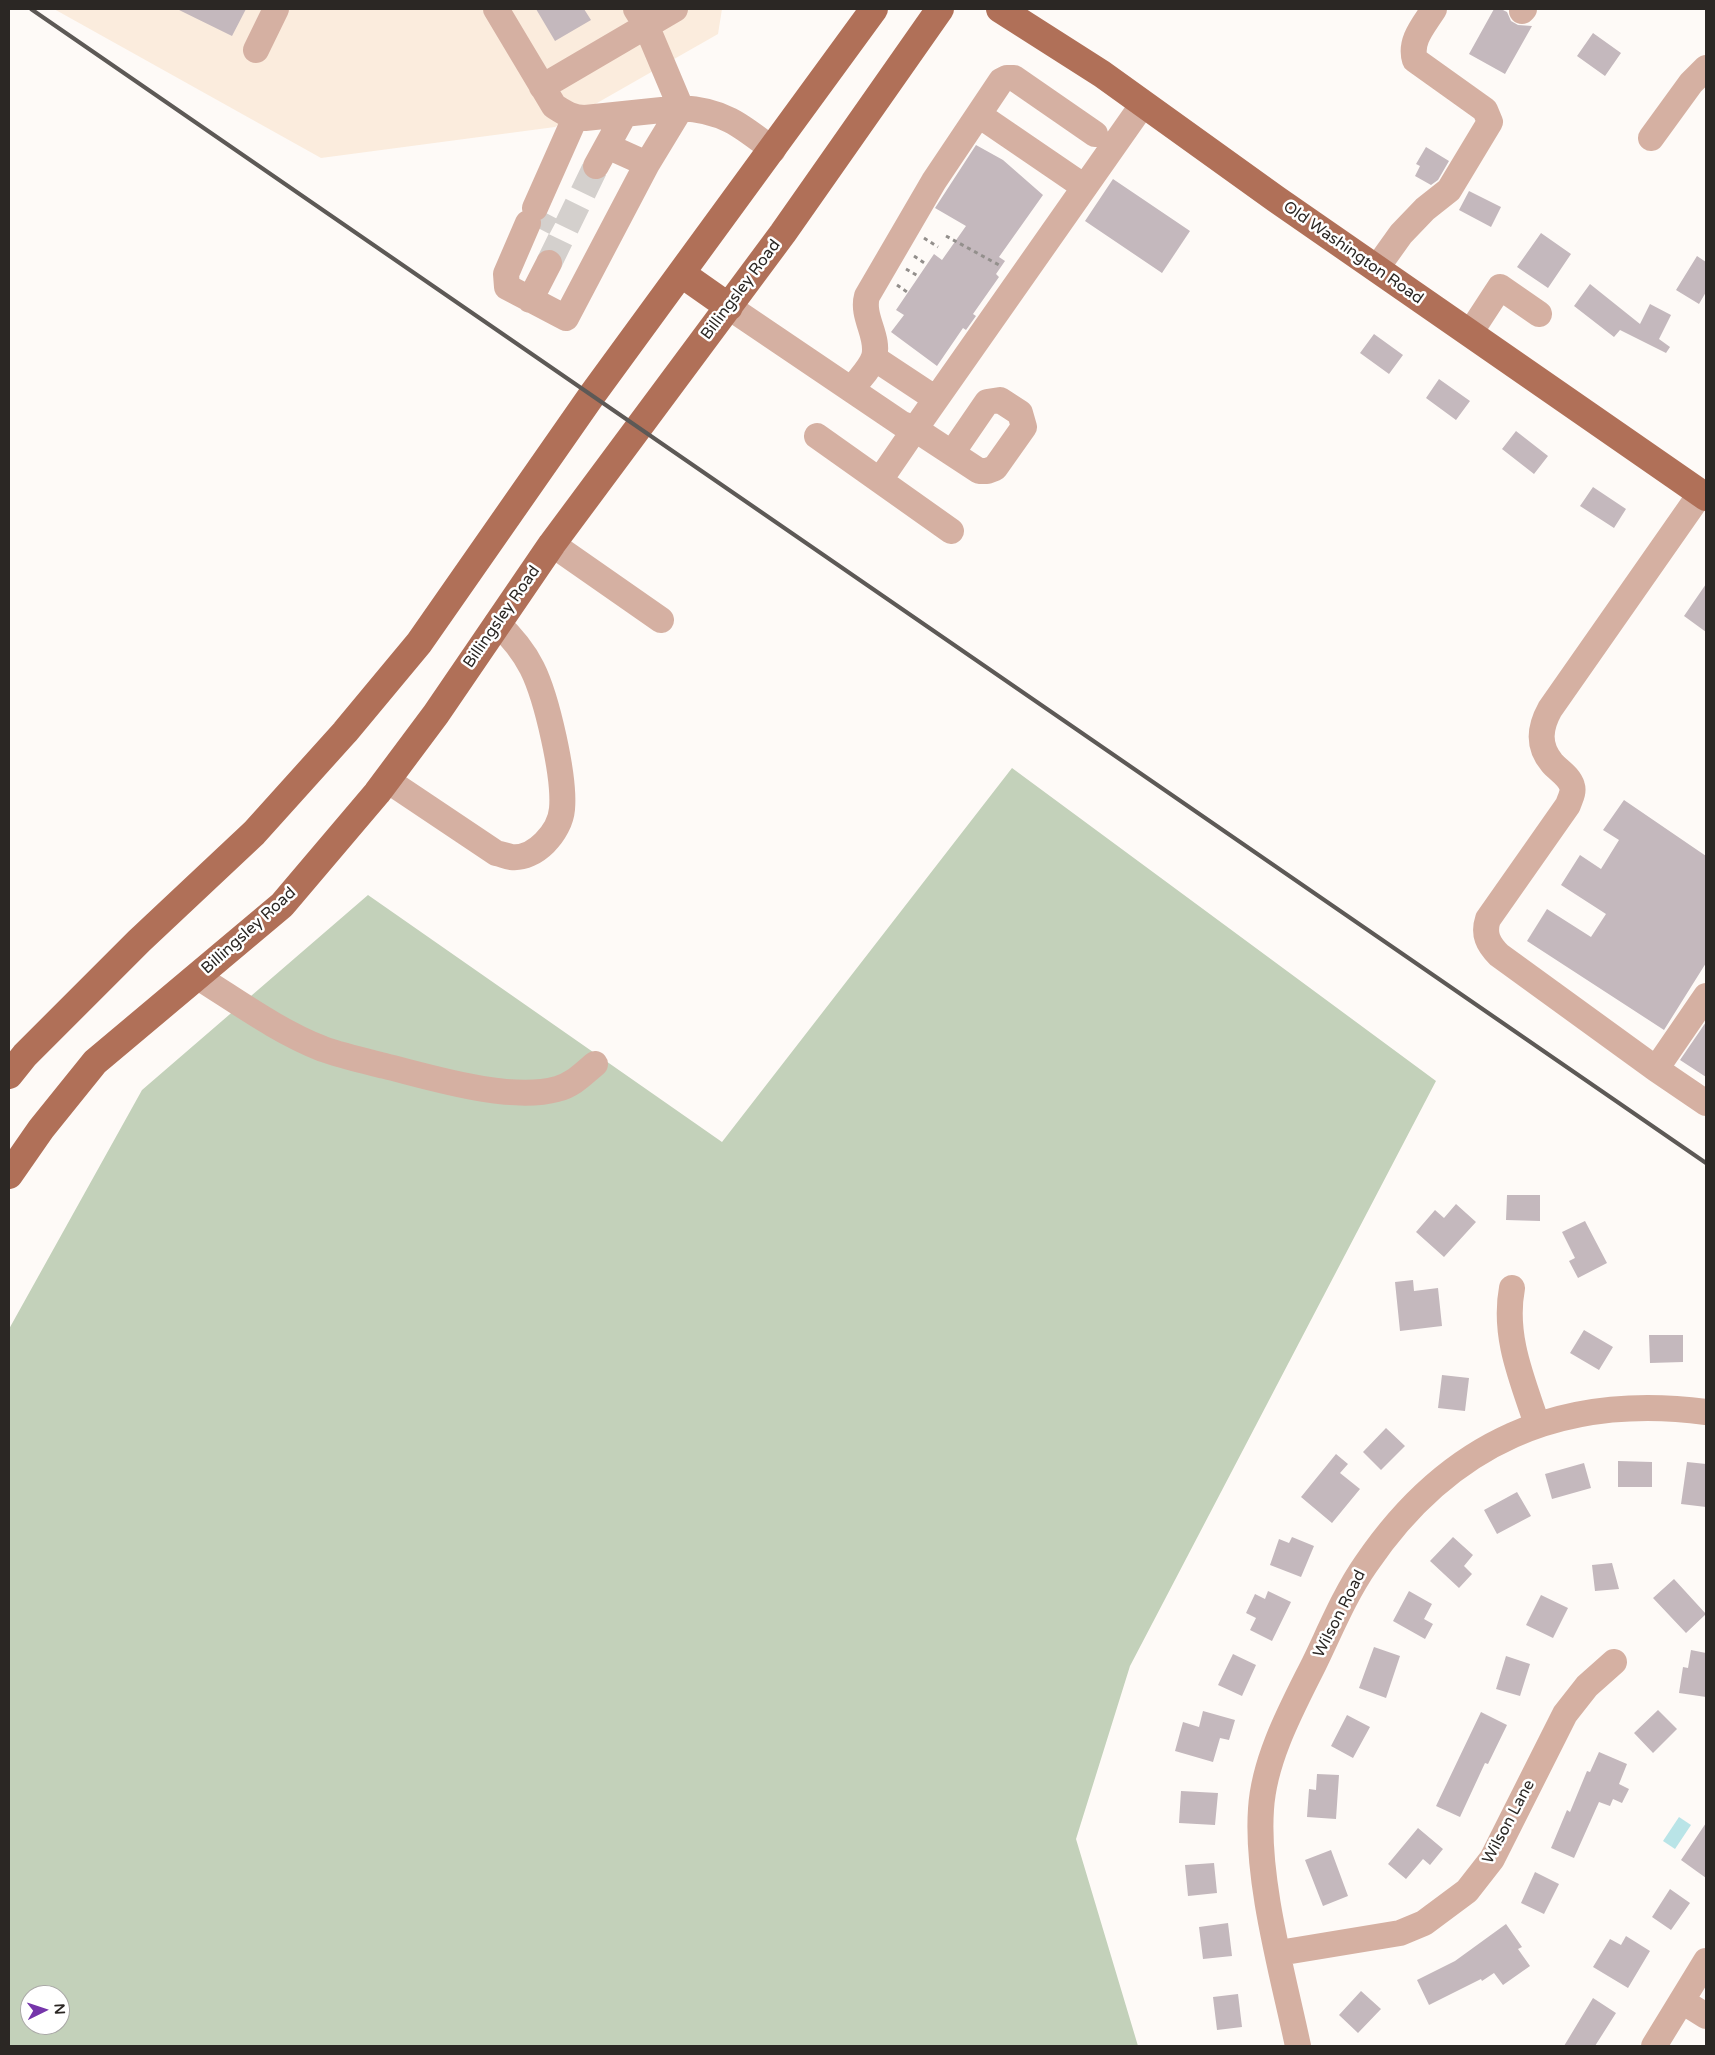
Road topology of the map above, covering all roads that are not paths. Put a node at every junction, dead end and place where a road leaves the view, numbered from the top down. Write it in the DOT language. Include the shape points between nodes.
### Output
graph roads {
  1 [pos="276,9"];
  2 [pos="496,9"];
  3 [pos="675,9"];
  4 [pos="874,9"];
  5 [pos="894,9"];
  6 [pos="940,9"];
  7 [pos="1000,9"];
  8 [pos="1434,9"];
  9 [pos="641,17"];
  10 [pos="855,35"];
  11 [pos="256,50"];
  12 [pos="1706,68"];
  13 [pos="542,87"];
  14 [pos="1143,104"];
  15 [pos="681,108"];
  16 [pos="624,115"];
  17 [pos="979,115"];
  18 [pos="576,118"];
  19 [pos="1095,134"];
  20 [pos="1651,138"];
  21 [pos="772,150"];
  22 [pos="647,164"];
  23 [pos="1083,186"];
  24 [pos="549,263"];
  25 [pos="1376,268"];
  26 [pos="682,274"];
  27 [pos="530,300"];
  28 [pos="728,307"];
  29 [pos="1539,314"];
  30 [pos="1470,333"];
  31 [pos="874,358"];
  32 [pos="852,389"];
  33 [pos="936,398"];
  34 [pos="915,429"];
  35 [pos="817,436"];
  36 [pos="952,453"];
  37 [pos="880,480"];
  38 [pos="1704,495"];
  39 [pos="951,531"];
  40 [pos="552,544"];
  41 [pos="661,620"];
  42 [pos="497,623"];
  43 [pos="387,780"];
  44 [pos="198,977"];
  45 [pos="1706,996"];
  46 [pos="595,1064"];
  47 [pos="1656,1069"];
  48 [pos="9,1075"];
  49 [pos="1706,1103"];
  50 [pos="9,1175"];
  51 [pos="1512,1288"];
  52 [pos="1706,1412"];
  53 [pos="1537,1424"];
  54 [pos="1614,1662"];
  55 [pos="1278,1953"];
  56 [pos="1706,1961"];
  57 [pos="1682,2001"];
  58 [pos="1706,2016"];
  59 [pos="1298,2046"];
  60 [pos="1654,2046"];
  1 -- 11 [label="street"];
  2 -- 13 [label="street"];
  3 -- 9 [label="street"];
  4 -- 10 [label="main road"];
  5 -- 10 [label="main road"];
  6 -- 28 [label="main road, Billingsley Road"];
  7 -- 14 [label="main road, Old Washington Road"];
  8 -- 25 [label="street" via="1414,42 1415,60 1485,110 1490,122 1449,190 1401,234"];
  9 -- 13 [label="street"];
  9 -- 15 [label="street"];
  10 -- 21 [label="main road"];
  12 -- 20 [label="street" via="1691,83"];
  13 -- 18 [label="street" via="554,106"];
  14 -- 23 [label="street"];
  14 -- 25 [label="main road, Old Washington Road"];
  15 -- 16 [label="street"];
  15 -- 21 [label="street" via="717,113 745,128"];
  15 -- 22 [label="street"];
  16 -- 18 [label="street"];
  16 -- 22 [label="street" via="602,156"];
  17 -- 19 [label="street" via="1001,81 1014,78"];
  17 -- 23 [label="street"];
  17 -- 31 [label="street" via="934,181 867,296 865,304 875,344"];
  18 -- 27 [label="street" via="506,274 507,287"];
  21 -- 26 [label="main road"];
  22 -- 27 [label="street" via="566,318"];
  23 -- 33 [label="street"];
  24 -- 27 [label="street"];
  25 -- 30 [label="main road, Old Washington Road"];
  26 -- 28 [label="main road"];
  26 -- 48 [label="main road" via="592,395 419,643 345,732 254,833 139,941"];
  28 -- 32 [label="street"];
  28 -- 40 [label="main road, Billingsley Road"];
  29 -- 30 [label="street" via="1500,287"];
  30 -- 38 [label="main road, Old Washington Road"];
  31 -- 32 [label="street"];
  31 -- 33 [label="street"];
  32 -- 34 [label="street" via="902,424"];
  33 -- 34 [label="street"];
  34 -- 36 [label="street"];
  34 -- 37 [label="street"];
  35 -- 37 [label="street"];
  37 -- 39 [label="street"];
  38 -- 47 [label="street" via="1550,709 1542,725 1543,748 1572,786 1572,796 1485,928 1490,946 1499,954"];
  40 -- 41 [label="street"];
  40 -- 42 [label="main road, Billingsley Road"];
  42 -- 43 [label="main road, Billingsley Road"];
  42 -- 43 [label="street" via="519,644 545,701 557,757 563,808 555,831 543,845 529,854 512,857 496,853"];
  43 -- 44 [label="main road, Billingsley Road" via="282,905"];
  44 -- 46 [label="street" via="274,1024 323,1049 430,1078 501,1091 531,1092 570,1084"];
  44 -- 50 [label="main road, Billingsley Road" via="95,1062"];
  45 -- 47 [label="street"];
  47 -- 49 [label="street"];
  51 -- 53 [label="street" via="1509,1319 1512,1347"];
  52 -- 53 [label="street, Wilson Road" via="1634,1407 1589,1411"];
  53 -- 55 [label="street, Wilson Road" via="1461,1464 1387,1534 1364,1566 1293,1707 1271,1763 1261,1808 1265,1873"];
  54 -- 55 [label="street, Wilson Lane" via="1586,1686 1565,1714 1492,1859 1467,1891 1424,1923 1400,1933"];
  55 -- 59 [label="street, Wilson Road"];
  56 -- 57 [label="street"];
  57 -- 58 [label="street"];
  57 -- 60 [label="street"];
}
